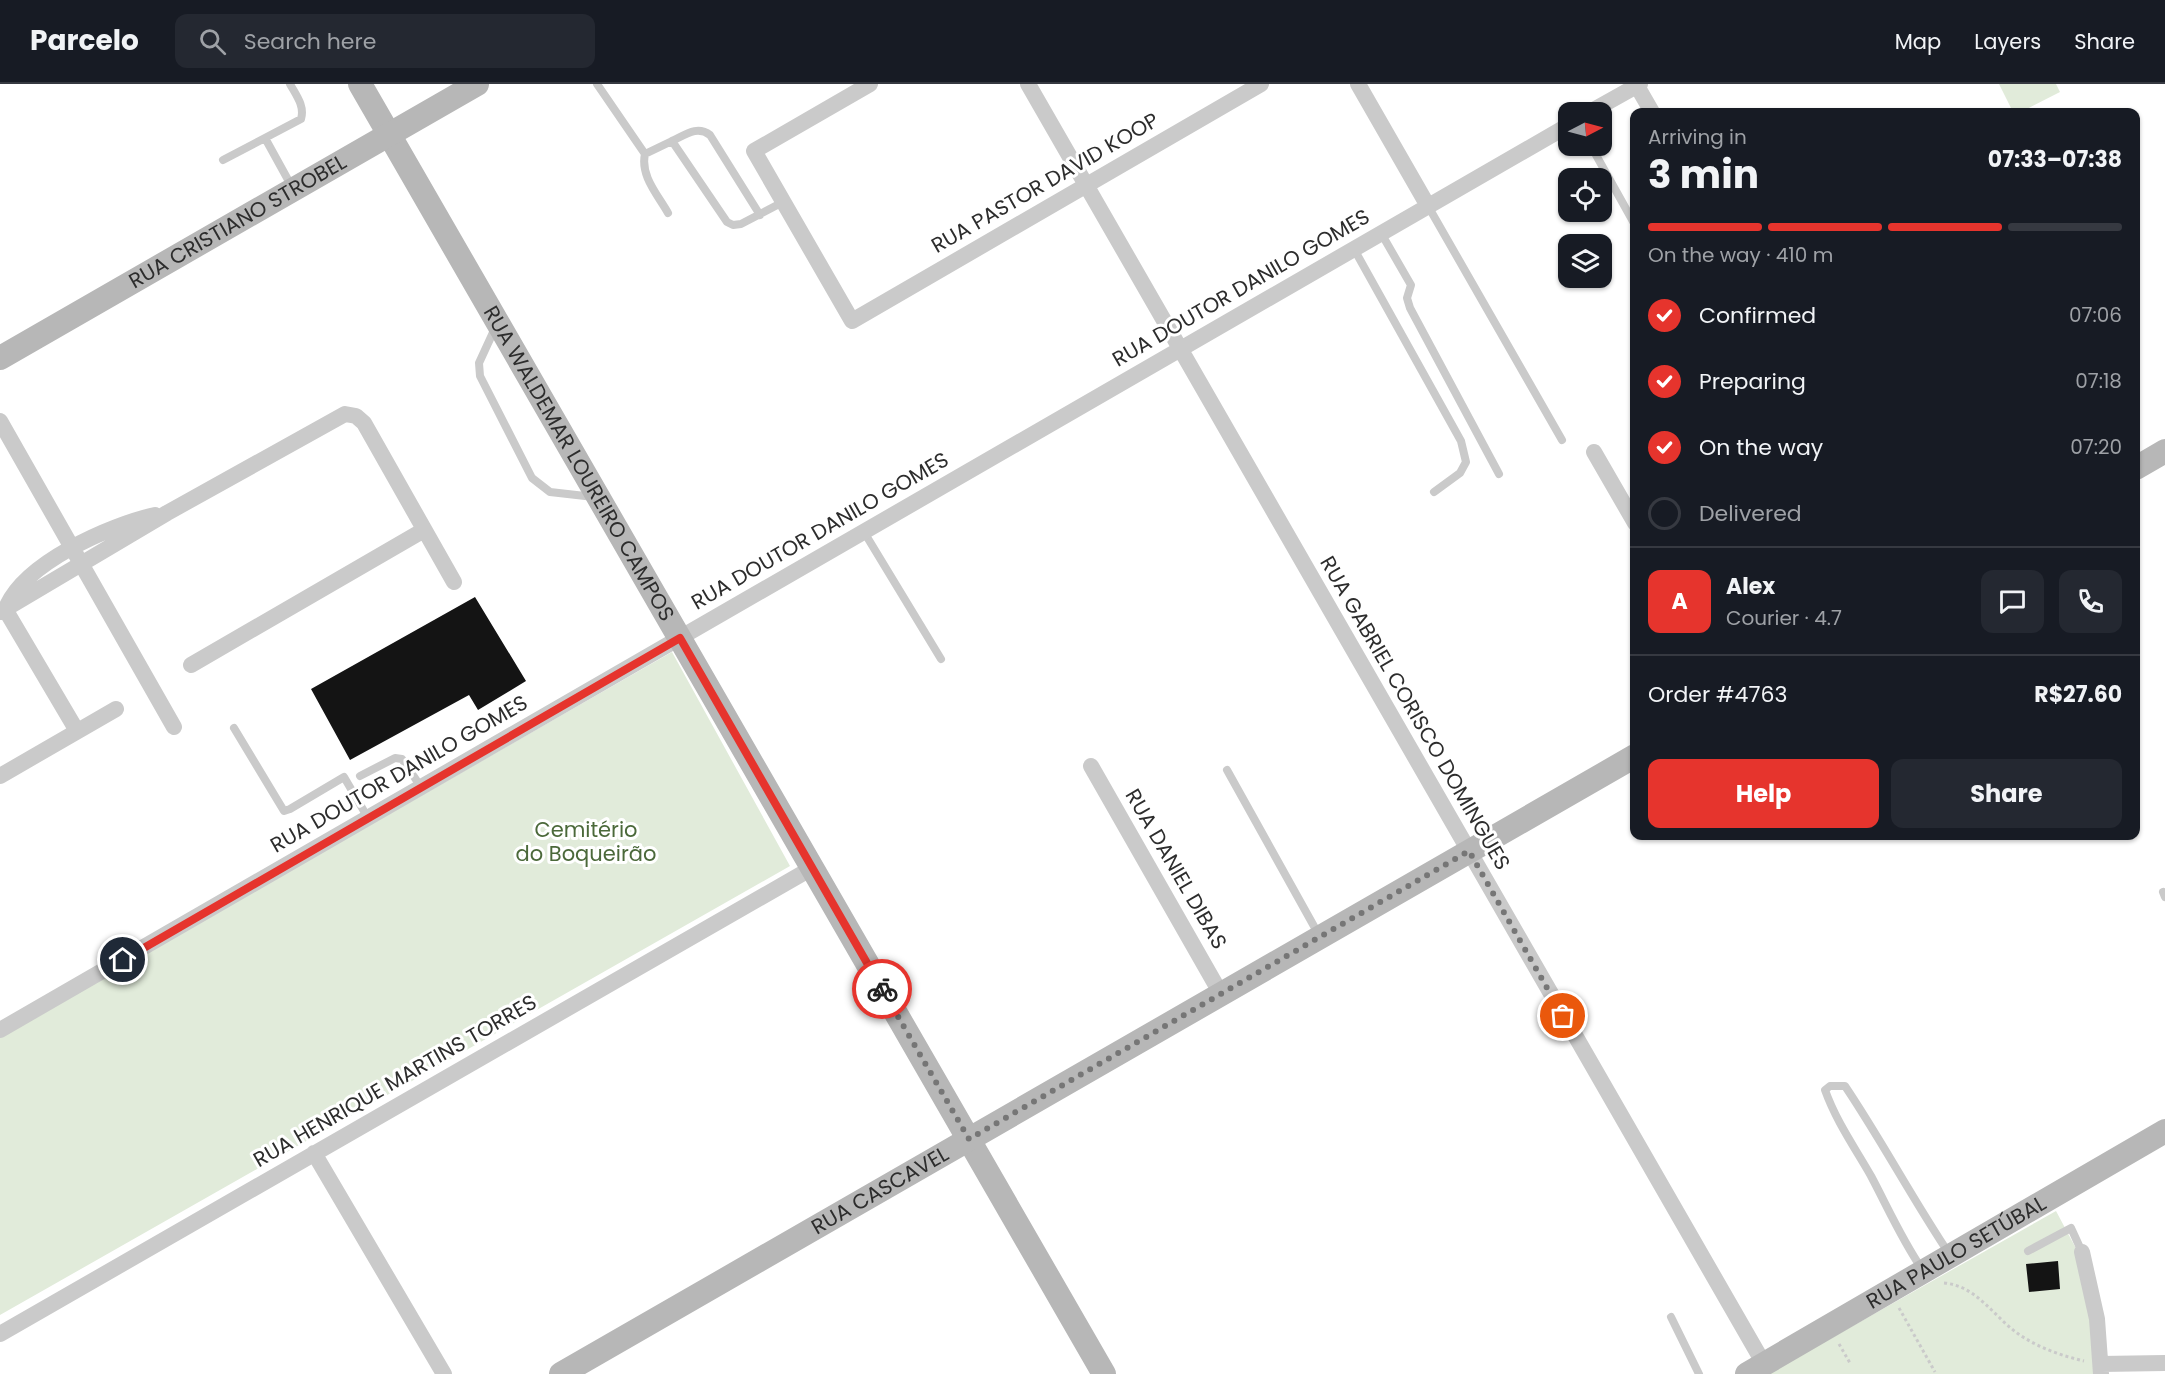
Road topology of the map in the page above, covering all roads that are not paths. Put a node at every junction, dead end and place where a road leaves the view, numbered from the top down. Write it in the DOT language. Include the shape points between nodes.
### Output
graph roads {
  1 [pos="290,84"];
  2 [pos="360,84"];
  3 [pos="477,84"];
  4 [pos="597,84"];
  5 [pos="870,84"];
  6 [pos="1028,84"];
  7 [pos="1261,84"];
  8 [pos="1358,84"];
  9 [pos="1638,85"];
  10 [pos="1608,102"];
  11 [pos="1650,108"];
  12 [pos="1558,131"];
  13 [pos="389,134"];
  14 [pos="265,138"];
  15 [pos="672,141"];
  16 [pos="645,154"];
  17 [pos="1597,156"];
  18 [pos="223,160"];
  19 [pos="1086,185"];
  20 [pos="293,189"];
  21 [pos="783,202"];
  22 [pos="1428,206"];
  23 [pos="668,213"];
  24 [pos="760,215"];
  25 [pos="1630,216"];
  26 [pos="1381,233"];
  27 [pos="1354,249"];
  28 [pos="498,323"];
  29 [pos="1180,349"];
  30 [pos="0,358"];
  31 [pos="0,421"];
  32 [pos="1562,440"];
  33 [pos="2165,451"];
  34 [pos="1594,452"];
  35 [pos="2140,466"];
  36 [pos="1499,474"];
  37 [pos="1434,492"];
  38 [pos="598,497"];
  39 [pos="167,513"];
  40 [pos="1630,514"];
  41 [pos="424,530"];
  42 [pos="864,532"];
  43 [pos="72,548"];
  44 [pos="81,565"];
  45 [pos="454,582"];
  46 [pos="3,610"];
  47 [pos="680,638"];
  48 [pos="941,659"];
  49 [pos="192,665"];
  50 [pos="116,709"];
  51 [pos="174,727"];
  52 [pos="234,728"];
  53 [pos="77,731"];
  54 [pos="1630,759"];
  55 [pos="1091,766"];
  56 [pos="1227,770"];
  57 [pos="0,776"];
  58 [pos="360,776"];
  59 [pos="421,787"];
  60 [pos="369,819"];
  61 [pos="1469,851"];
  62 [pos="812,868"];
  63 [pos="1320,937"];
  64 [pos="1221,994"];
  65 [pos="0,1030"];
  66 [pos="2165,1131"];
  67 [pos="969,1139"];
  68 [pos="314,1154"];
  69 [pos="2028,1251"];
  70 [pos="2082,1252"];
  71 [pos="1951,1256"];
  72 [pos="1933,1278"];
  73 [pos="1671,1317"];
  74 [pos="0,1334"];
  75 [pos="2165,1363"];
  76 [pos="1755,1369"];
  77 [pos="2101,1369"];
  78 [pos="444,1374"];
  79 [pos="561,1374"];
  80 [pos="1104,1374"];
  81 [pos="1699,1374"];
  1 -- 14 [label="lane" via="301,104 300,119"];
  2 -- 13 [label="main road, RUA WALDEMAR LOUREIRO CAMPOS"];
  3 -- 13 [label="main road, RUA CRISTIANO STROBEL"];
  4 -- 16 [label="lane"];
  5 -- 21 [label="street" via="754,151"];
  6 -- 19 [label="street, RUA GABRIEL CORISCO DOMINGUES"];
  7 -- 19 [label="street, RUA PASTOR DAVID KOOP"];
  8 -- 22 [label="street"];
  9 -- 10 [label="street"];
  9 -- 11 [label="street"];
  12 -- 22 [label="street, RUA DOUTOR DANILO GOMES"];
  13 -- 20 [label="main road, RUA CRISTIANO STROBEL"];
  13 -- 28 [label="main road, RUA WALDEMAR LOUREIRO CAMPOS"];
  14 -- 18 [label="lane"];
  14 -- 20 [label="lane"];
  15 -- 16 [label="lane"];
  15 -- 24 [label="lane" via="727,222 741,224"];
  15 -- 24 [label="lane" via="695,130 710,135"];
  16 -- 23 [label="lane" via="645,174"];
  17 -- 25 [label="lane"];
  19 -- 21 [label="street, RUA PASTOR DAVID KOOP" via="852,321"];
  19 -- 29 [label="street, RUA GABRIEL CORISCO DOMINGUES"];
  20 -- 30 [label="main road, RUA CRISTIANO STROBEL"];
  21 -- 24 [label="lane"];
  22 -- 26 [label="street, RUA DOUTOR DANILO GOMES"];
  22 -- 32 [label="lane"];
  26 -- 27 [label="street, RUA DOUTOR DANILO GOMES"];
  26 -- 36 [label="lane" via="1411,285 1407,298 1410,308"];
  27 -- 29 [label="street, RUA DOUTOR DANILO GOMES"];
  27 -- 37 [label="lane" via="1461,441 1466,462 1460,473"];
  28 -- 38 [label="main road, RUA WALDEMAR LOUREIRO CAMPOS"];
  28 -- 38 [label="lane" via="479,363 480,376 532,478 550,492"];
  29 -- 42 [label="street, RUA DOUTOR DANILO GOMES"];
  29 -- 61 [label="street, RUA GABRIEL CORISCO DOMINGUES"];
  31 -- 43 [label="street"];
  33 -- 35 [label="main road"];
  34 -- 40 [label="street"];
  38 -- 47 [label="main road, RUA WALDEMAR LOUREIRO CAMPOS"];
  39 -- 41 [label="street" via="345,414 364,423"];
  39 -- 43 [label="street" via="112,526"];
  39 -- 44 [label="street"];
  41 -- 45 [label="street"];
  41 -- 49 [label="street"];
  42 -- 47 [label="street, RUA DOUTOR DANILO GOMES"];
  42 -- 48 [label="lane"];
  43 -- 44 [label="street"];
  43 -- 46 [label="street" via="23,582"];
  44 -- 46 [label="street"];
  44 -- 51 [label="street"];
  46 -- 53 [label="street"];
  47 -- 59 [label="street, RUA DOUTOR DANILO GOMES"];
  47 -- 62 [label="main road, RUA WALDEMAR LOUREIRO CAMPOS"];
  50 -- 53 [label="street"];
  52 -- 60 [label="lane" via="284,811 344,777"];
  53 -- 57 [label="street"];
  54 -- 61 [label="main road, RUA CASCAVEL"];
  55 -- 64 [label="street, RUA DANIEL DIBAS"];
  56 -- 63 [label="lane"];
  58 -- 59 [label="lane" via="395,758 406,762"];
  59 -- 60 [label="street, RUA DOUTOR DANILO GOMES"];
  60 -- 65 [label="street, RUA DOUTOR DANILO GOMES"];
  61 -- 63 [label="main road, RUA CASCAVEL"];
  61 -- 76 [label="street, RUA GABRIEL CORISCO DOMINGUES"];
  62 -- 67 [label="main road, RUA WALDEMAR LOUREIRO CAMPOS"];
  62 -- 68 [label="street, RUA HENRIQUE MARTINS TORRES"];
  63 -- 64 [label="main road, RUA CASCAVEL"];
  64 -- 67 [label="main road, RUA CASCAVEL"];
  66 -- 71 [label="main road, RUA PAULO SETÚBAL"];
  67 -- 79 [label="main road, RUA CASCAVEL"];
  67 -- 80 [label="main road, RUA WALDEMAR LOUREIRO CAMPOS"];
  68 -- 74 [label="street, RUA HENRIQUE MARTINS TORRES"];
  68 -- 78 [label="street"];
  69 -- 70 [label="lane" via="2071,1228"];
  70 -- 77 [label="street" via="2093,1292"];
  71 -- 72 [label="main road, RUA PAULO SETÚBAL"];
  71 -- 72 [label="lane" via="1845,1086 1830,1086 1825,1090 1841,1125 1902,1240"];
  72 -- 76 [label="main road, RUA PAULO SETÚBAL" via="1889,1292"];
  73 -- 81 [label="lane"];
  75 -- 77 [label="street"];
}
